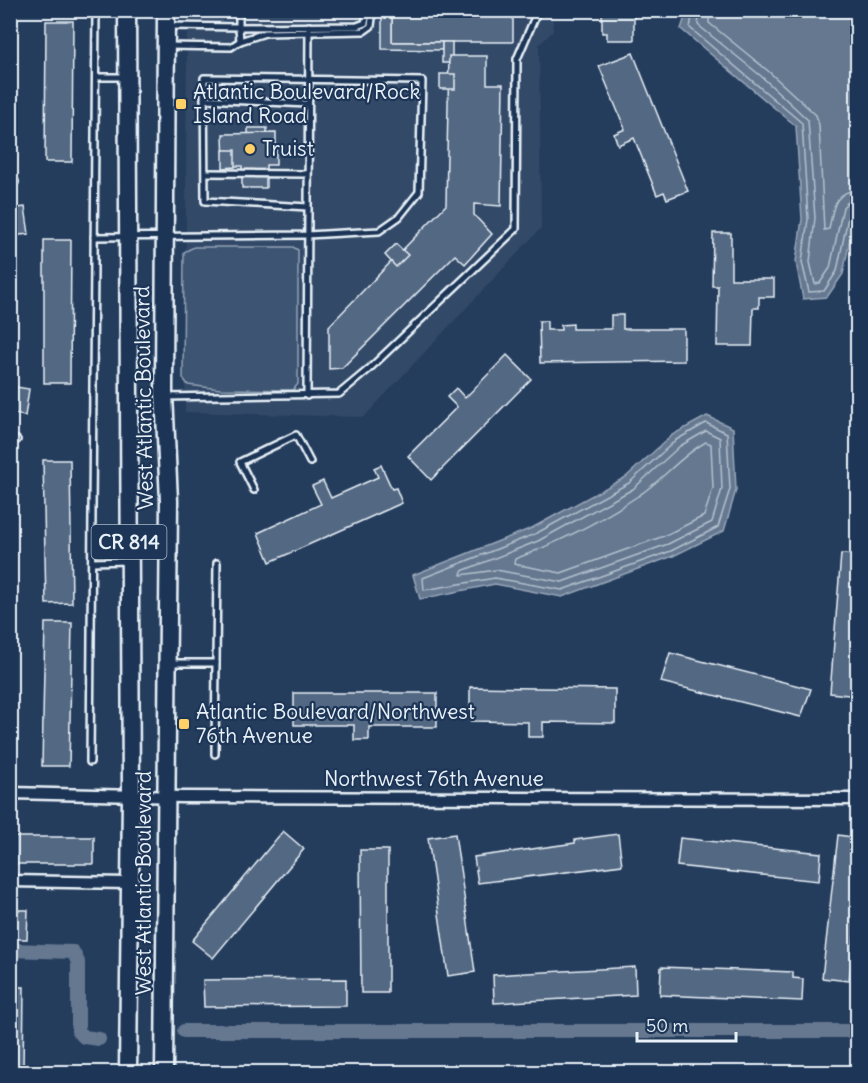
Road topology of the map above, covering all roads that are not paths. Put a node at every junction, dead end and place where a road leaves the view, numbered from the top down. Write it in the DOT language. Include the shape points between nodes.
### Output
graph roads {
  1 [pos="96,10"];
  2 [pos="127,10"];
  3 [pos="239,10"];
  4 [pos="368,10"];
  5 [pos="373,10"];
  6 [pos="538,10"];
  7 [pos="166,18"];
  8 [pos="309,26"];
  9 [pos="239,27"];
  10 [pos="240,41"];
  11 [pos="165,46"];
  12 [pos="96,76"];
  13 [pos="126,76"];
  14 [pos="309,80"];
  15 [pos="204,99"];
  16 [pos="308,104"];
  17 [pos="206,173"];
  18 [pos="307,174"];
  19 [pos="308,207"];
  20 [pos="307,235"];
  21 [pos="164,236"];
  22 [pos="94,237"];
  23 [pos="127,237"];
  24 [pos="307,396"];
  25 [pos="164,397"];
  26 [pos="310,462"];
  27 [pos="254,490"];
  28 [pos="129,561"];
  29 [pos="92,562"];
  30 [pos="217,563"];
  31 [pos="167,663"];
  32 [pos="216,663"];
  33 [pos="215,754"];
  34 [pos="90,762"];
  35 [pos="10,793"];
  36 [pos="131,795"];
  37 [pos="167,797"];
  38 [pos="858,799"];
  39 [pos="10,881"];
  40 [pos="128,883"];
  41 [pos="128,1072"];
  42 [pos="164,1072"];
  1 -- 12 [label="lane"];
  2 -- 13 [label="main road, West Atlantic Boulevard / CR 814"];
  3 -- 9 [label="lane"];
  4 -- 8 [label="lane" via="363,25"];
  5 -- 10 [label="lane" via="371,26 364,31 265,33"];
  6 -- 24 [label="lane" via="517,60 516,229 339,394"];
  7 -- 9 [label="lane"];
  7 -- 11 [label="main road, West Atlantic Boulevard / CR 814"];
  8 -- 9 [label="lane"];
  8 -- 14 [label="lane"];
  9 -- 10 [label="lane"];
  10 -- 11 [label="lane" via="231,47"];
  11 -- 21 [label="main road, West Atlantic Boulevard / CR 814"];
  12 -- 13 [label="lane"];
  12 -- 22 [label="lane"];
  13 -- 23 [label="main road, West Atlantic Boulevard / CR 814"];
  14 -- 15 [label="lane" via="204,78"];
  14 -- 16 [label="lane"];
  14 -- 20 [label="lane" via="422,81 419,192 399,217 379,231"];
  15 -- 16 [label="lane"];
  15 -- 17 [label="lane"];
  16 -- 18 [label="lane"];
  17 -- 18 [label="lane"];
  17 -- 19 [label="lane" via="205,201"];
  18 -- 19 [label="lane"];
  19 -- 20 [label="lane"];
  20 -- 21 [label="lane"];
  20 -- 24 [label="lane"];
  21 -- 23 [label="lane"];
  21 -- 31 [label="main road, West Atlantic Boulevard / CR 814"];
  22 -- 23 [label="lane"];
  22 -- 29 [label="lane"];
  23 -- 28 [label="main road, West Atlantic Boulevard / CR 814"];
  24 -- 25 [label="lane"];
  26 -- 27 [label="lane" via="296,435 240,462"];
  28 -- 29 [label="lane"];
  28 -- 36 [label="main road, West Atlantic Boulevard / CR 814"];
  29 -- 34 [label="lane"];
  30 -- 32 [label="lane"];
  31 -- 32 [label="lane"];
  31 -- 37 [label="main road, West Atlantic Boulevard / CR 814"];
  32 -- 33 [label="lane"];
  35 -- 36 [label="street, Northwest 76th Avenue"];
  36 -- 37 [label="street, Northwest 76th Avenue"];
  36 -- 40 [label="main road, West Atlantic Boulevard / CR 814"];
  37 -- 38 [label="street, Northwest 76th Avenue"];
  37 -- 42 [label="main road, West Atlantic Boulevard / CR 814"];
  39 -- 40 [label="street"];
  40 -- 41 [label="main road, West Atlantic Boulevard / CR 814"];
}
